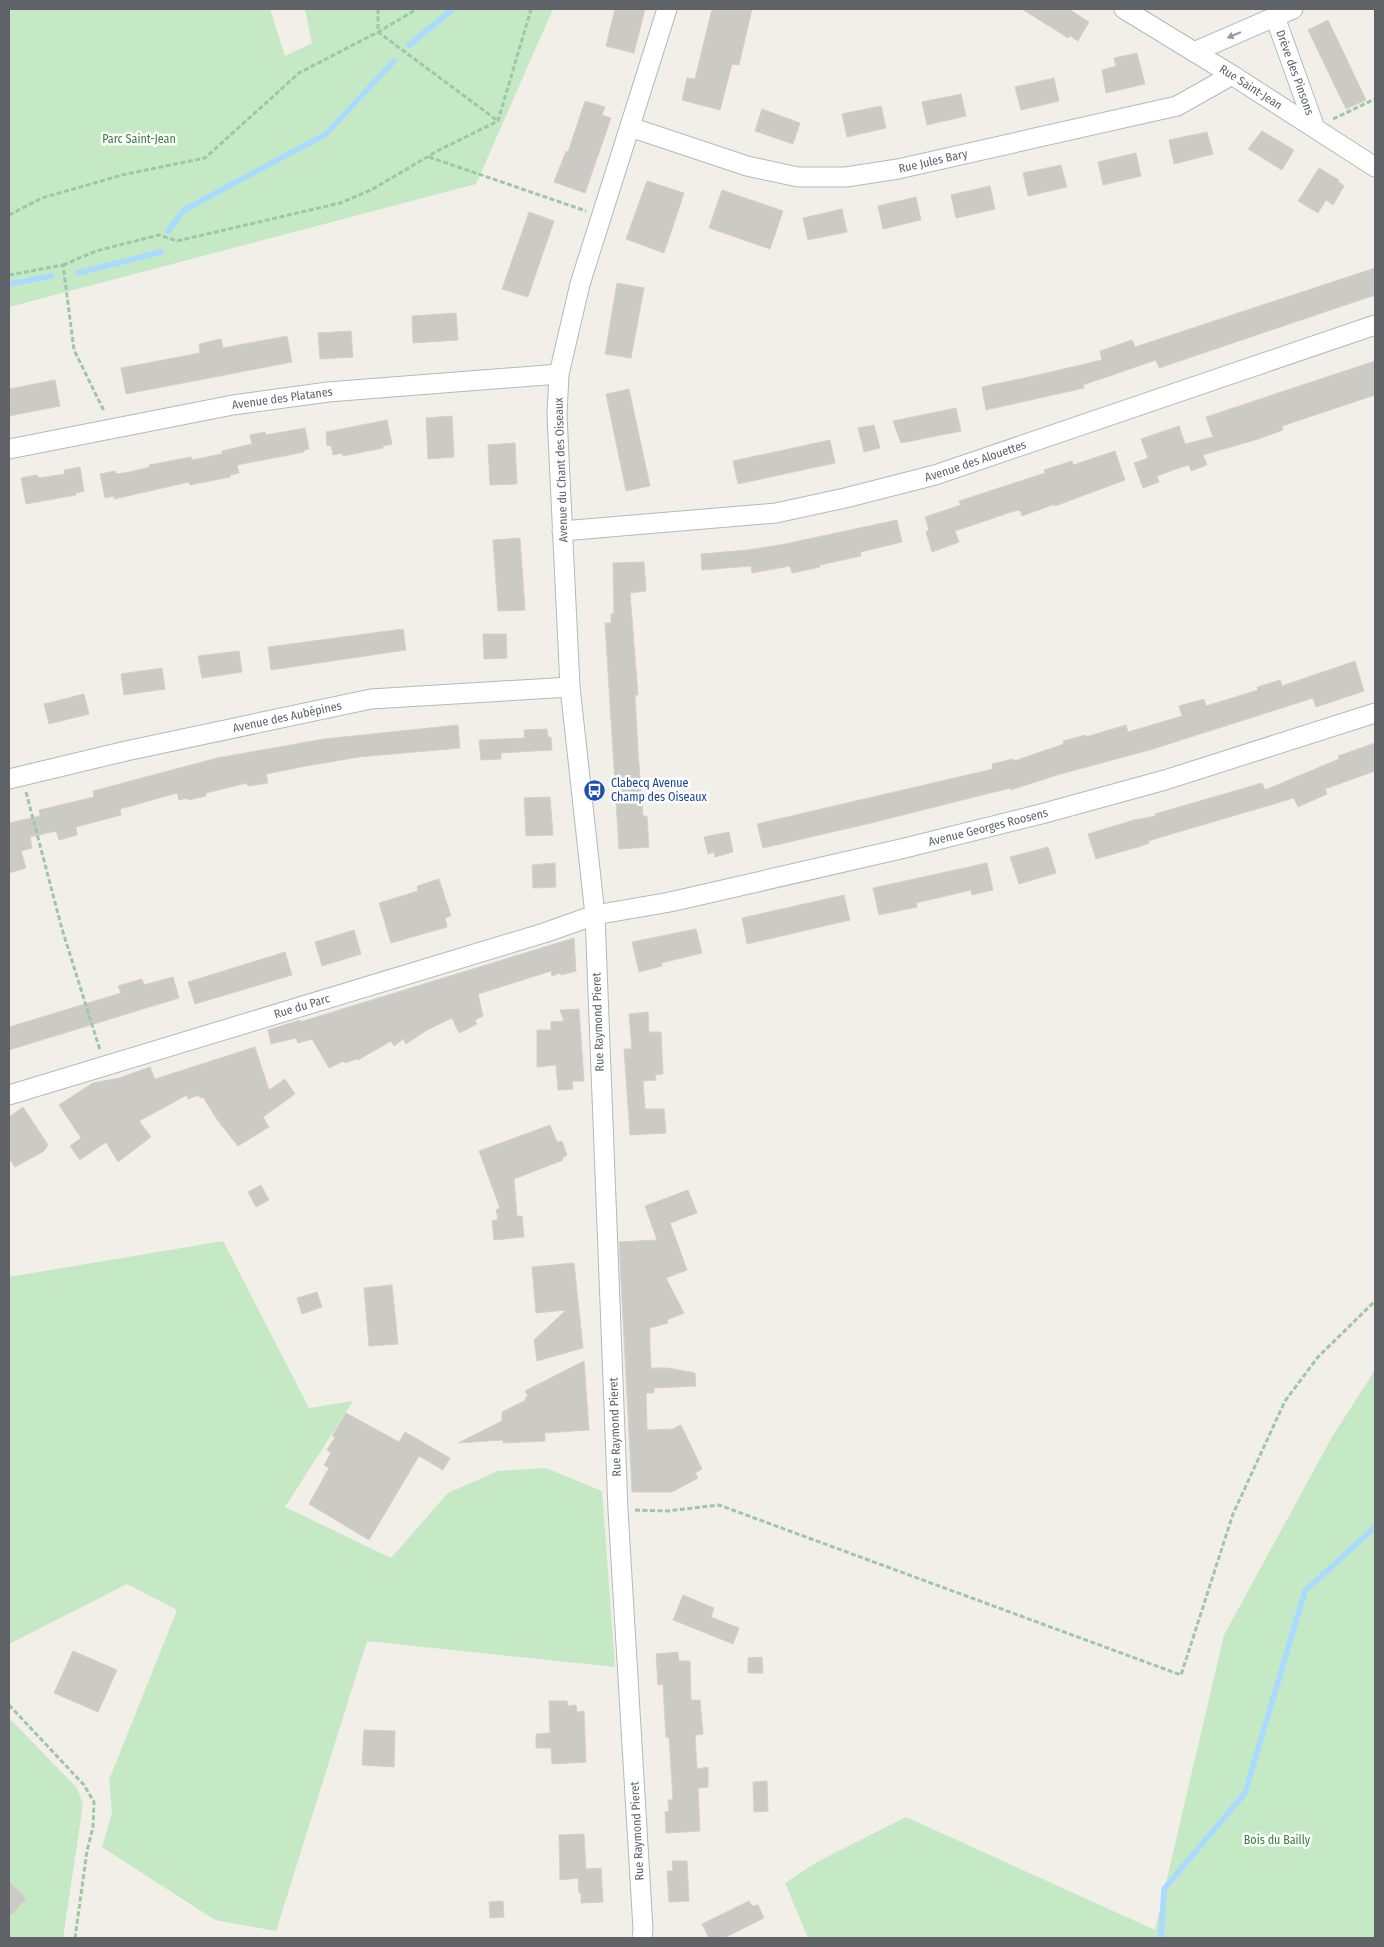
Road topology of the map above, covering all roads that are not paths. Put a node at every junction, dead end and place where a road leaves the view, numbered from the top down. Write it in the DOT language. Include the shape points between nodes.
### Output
graph roads {
  1 [pos="667,9"];
  2 [pos="1124,9"];
  3 [pos="1293,9"];
  4 [pos="1275,17"];
  5 [pos="1194,52"];
  6 [pos="1232,75"];
  7 [pos="630,127"];
  8 [pos="1315,128"];
  9 [pos="1375,167"];
  10 [pos="1375,325"];
  11 [pos="559,374"];
  12 [pos="9,449"];
  13 [pos="562,531"];
  14 [pos="570,688"];
  15 [pos="1375,713"];
  16 [pos="15,777"];
  17 [pos="595,915"];
  18 [pos="9,1095"];
  19 [pos="642,1938"];
  1 -- 7 [label="street, Avenue du Chant des Oiseaux"];
  2 -- 5 [label="street, Rue Saint-Jean"];
  3 -- 4 [label="street, Drève des Pinsons"];
  4 -- 5 [label="street, Drève des Pinsons, one-way"];
  4 -- 8 [label="street, Drève des Pinsons"];
  5 -- 6 [label="street, Rue Saint-Jean"];
  6 -- 7 [label="street, Rue Jules Bary" via="1177,106 898,169 846,177 798,177 747,166"];
  6 -- 8 [label="street, Rue Saint-Jean"];
  7 -- 11 [label="street, Avenue du Chant des Oiseaux" via="580,284"];
  8 -- 9 [label="street, Rue Saint-Jean"];
  10 -- 13 [label="street, Avenue des Alouettes" via="935,475 890,487 776,513"];
  11 -- 12 [label="street, Avenue des Platanes" via="328,392 233,405"];
  11 -- 13 [label="street, Avenue du Chant des Oiseaux" via="557,415"];
  13 -- 14 [label="street, Avenue du Chant des Oiseaux"];
  14 -- 16 [label="street, Avenue des Aubépines" via="371,699"];
  14 -- 17 [label="street, Avenue du Chant des Oiseaux"];
  15 -- 17 [label="street, Avenue Georges Roosens" via="1165,780 1031,816 689,898"];
  17 -- 18 [label="street, Rue du Parc"];
  17 -- 19 [label="street, Rue Raymond Pieret" via="618,1510"];
}
